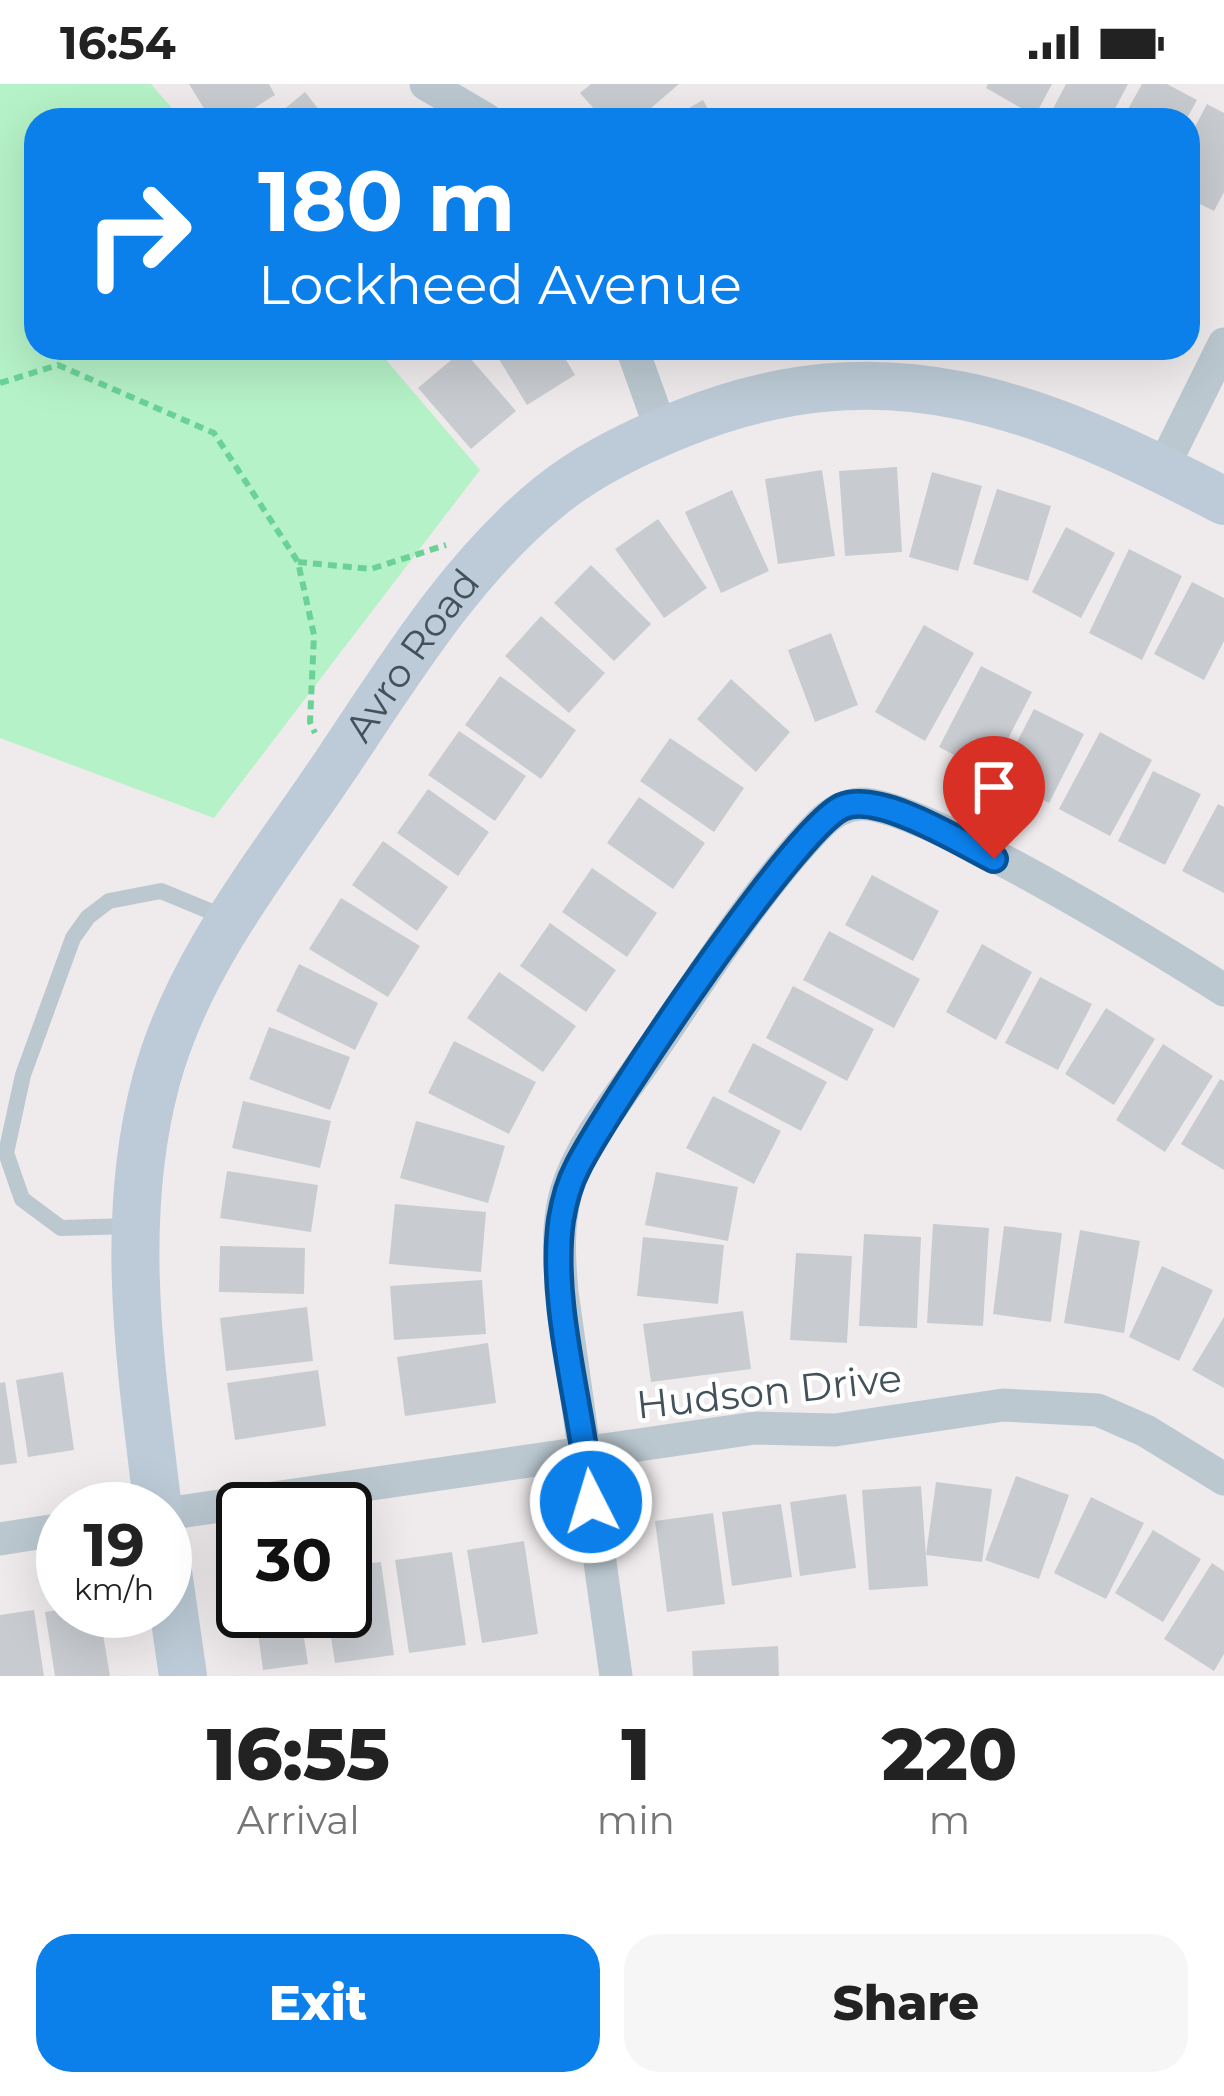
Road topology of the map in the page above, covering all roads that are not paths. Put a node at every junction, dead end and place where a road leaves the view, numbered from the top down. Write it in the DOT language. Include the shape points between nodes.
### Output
graph roads {
  1 [pos="426,84"];
  2 [pos="467,108"];
  3 [pos="1224,344"];
  4 [pos="636,360"];
  5 [pos="662,432"];
  6 [pos="1162,469"];
  7 [pos="1224,501"];
  8 [pos="230,920"];
  9 [pos="1224,990"];
  10 [pos="136,1226"];
  11 [pos="587,1454"];
  12 [pos="1224,1479"];
  13 [pos="157,1482"];
  14 [pos="192,1508"];
  15 [pos="36,1533"];
  16 [pos="0,1539"];
  17 [pos="178,1638"];
  18 [pos="183,1676"];
  19 [pos="616,1676"];
  1 -- 2 [label="street"];
  3 -- 6 [label="street"];
  4 -- 5 [label="street"];
  5 -- 6 [label="street, Avro Road" via="779,395 896,382 992,400"];
  5 -- 8 [label="street, Avro Road" via="586,471 520,526 430,626"];
  6 -- 7 [label="street, Avro Road"];
  8 -- 10 [label="street, Avro Road" via="173,1028 154,1086"];
  8 -- 10 [label="lane" via="161,891 109,901 73,938 23,1075 6,1154 22,1199 62,1228"];
  9 -- 11 [label="street" via="1138,935 913,818 866,803 821,823 731,936 607,1116 567,1190 558,1250"];
  10 -- 13 [label="street, Avro Road" via="136,1344"];
  11 -- 12 [label="street, Hudson Drive" via="755,1429 835,1430 1047,1405 1098,1410"];
  11 -- 14 [label="street, Hudson Drive"];
  11 -- 19 [label="street"];
  15 -- 16 [label="street"];
  17 -- 18 [label="street"];
}
